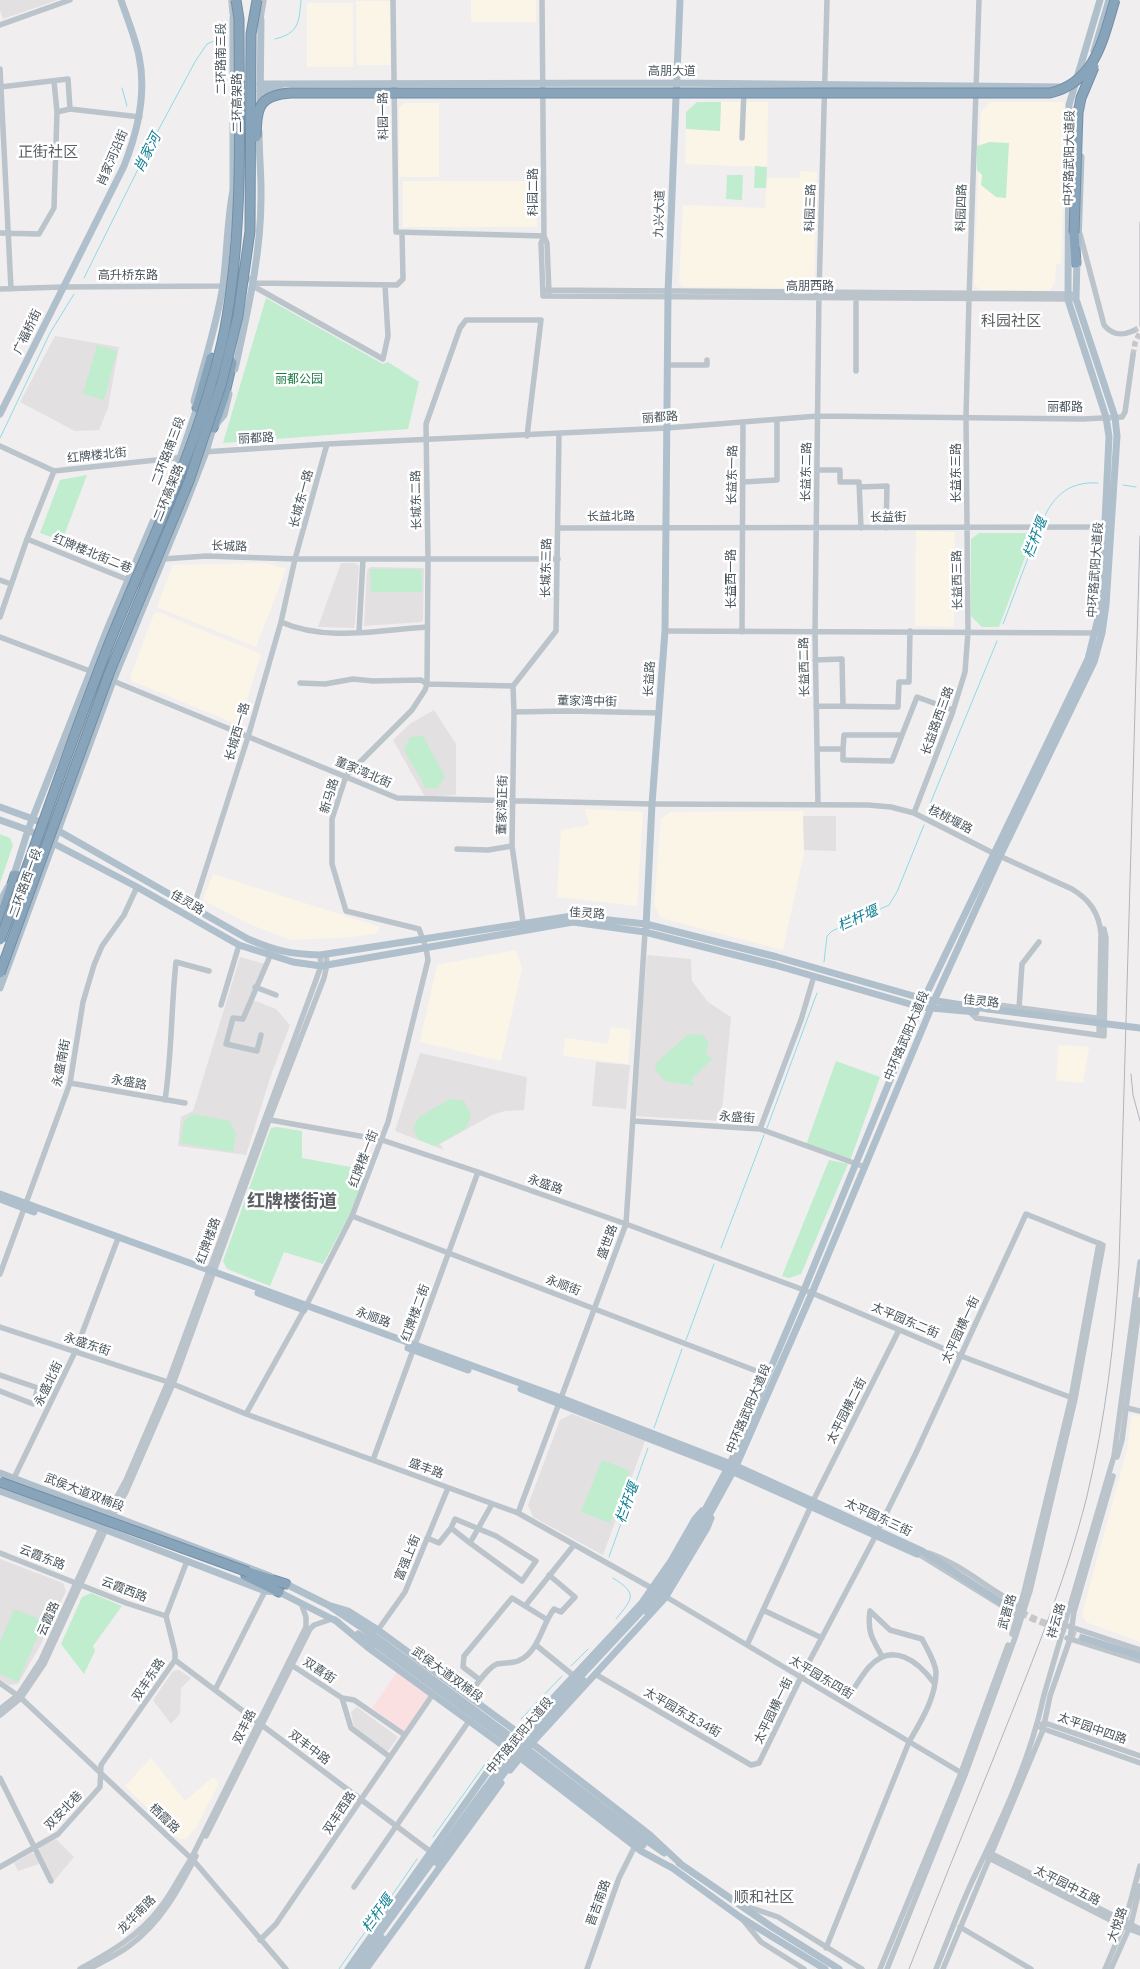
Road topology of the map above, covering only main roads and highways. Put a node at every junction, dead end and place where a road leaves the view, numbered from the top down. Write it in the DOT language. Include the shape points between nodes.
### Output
graph roads {
  1 [pos="120,0"];
  2 [pos="237,0"];
  3 [pos="257,0"];
  4 [pos="680,0"];
  5 [pos="1100,0"];
  6 [pos="1110,0"];
  7 [pos="1115,0"];
  8 [pos="1099,52"];
  9 [pos="675,86"];
  10 [pos="260,88"];
  11 [pos="825,88"];
  12 [pos="1074,90"];
  13 [pos="1083,90"];
  14 [pos="658,94"];
  15 [pos="251,199"];
  16 [pos="238,218"];
  17 [pos="250,231"];
  18 [pos="1076,232"];
  19 [pos="1076,263"];
  20 [pos="63,287"];
  21 [pos="1072,297"];
  22 [pos="197,408"];
  23 [pos="0,414"];
  24 [pos="213,428"];
  25 [pos="667,428"];
  26 [pos="1107,527"];
  27 [pos="0,807"];
  28 [pos="33,819"];
  29 [pos="0,820"];
  30 [pos="28,830"];
  31 [pos="57,830"];
  32 [pos="53,843"];
  33 [pos="997,855"];
  34 [pos="15,875"];
  35 [pos="2,905"];
  36 [pos="0,921"];
  37 [pos="646,924"];
  38 [pos="645,932"];
  39 [pos="0,940"];
  40 [pos="0,973"];
  41 [pos="0,988"];
  42 [pos="924,999"];
  43 [pos="934,1001"];
  44 [pos="920,1007"];
  45 [pos="969,1009"];
  46 [pos="931,1010"];
  47 [pos="988,1011"];
  48 [pos="1140,1028"];
  49 [pos="1140,1033"];
  50 [pos="0,1194"];
  51 [pos="0,1199"];
  52 [pos="26,1207"];
  53 [pos="211,1272"];
  54 [pos="808,1291"];
  55 [pos="732,1467"];
  56 [pos="0,1473"];
  57 [pos="0,1482"];
  58 [pos="0,1487"];
  59 [pos="0,1491"];
  60 [pos="714,1501"];
  61 [pos="247,1574"];
  62 [pos="286,1584"];
  63 [pos="279,1592"];
  64 [pos="1003,1603"];
  65 [pos="333,1619"];
  66 [pos="375,1632"];
  67 [pos="1082,1637"];
  68 [pos="1140,1656"];
  69 [pos="520,1734"];
  70 [pos="532,1743"];
  71 [pos="507,1748"];
  72 [pos="520,1758"];
  73 [pos="645,1843"];
  74 [pos="683,1866"];
  75 [pos="674,1869"];
  76 [pos="380,1937"];
  77 [pos="348,1969"];
  78 [pos="354,1969"];
  79 [pos="360,1969"];
  80 [pos="366,1969"];
  81 [pos="825,1969"];
  82 [pos="840,1969"];
  1 -- 20 [label="main road, 肖家河沿街" via="139,56 140,117 124,166"];
  2 -- 16 [label="highway, 二环高架路, bridge"];
  2 -- 22 [label="main road, 二环路南三段" via="233,18 233,190 223,286 194,401"];
  3 -- 10 [label="main road" via="261,20"];
  3 -- 15 [label="highway, 二环高架路, bridge" via="251,34"];
  4 -- 9 [label="main road, 九兴大道"];
  5 -- 12 [label="main road"];
  6 -- 13 [label="main road, 中环路武阳大道段"];
  7 -- 8 [label="highway, bridge"];
  8 -- 14 [label="highway, bridge" via="1081,78 1050,93"];
  8 -- 18 [label="highway, bridge" via="1078,113"];
  9 -- 10 [label="main road, 高朋大道"];
  9 -- 11 [label="main road, 高朋大道"];
  9 -- 11 [label="main road, 高朋大道" via="744,91"];
  9 -- 25 [label="main road, 九兴大道"];
  10 -- 24 [label="main road" via="261,191 254,282 224,415"];
  11 -- 12 [label="main road, 高朋大道"];
  11 -- 14 [label="highway, bridge" via="775,96"];
  12 -- 13 [label="main road, 高朋大道"];
  12 -- 21 [label="main road" via="1069,105"];
  13 -- 18 [label="main road, 中环路武阳大道段"];
  14 -- 15 [label="highway, bridge" via="272,96 262,102 257,113"];
  15 -- 17 [label="highway, 二环高架路, bridge"];
  16 -- 22 [label="highway, bridge" via="222,315"];
  16 -- 39 [label="highway, 二环高架路, bridge" via="224,331 202,412 105,654"];
  17 -- 24 [label="highway, bridge" via="252,244 242,320 224,397"];
  17 -- 40 [label="highway, 二环高架路, bridge" via="236,325 204,439 110,671"];
  18 -- 19 [label="highway"];
  19 -- 21 [label="main road, 中环路武阳大道段"];
  20 -- 23 [label="main road, 广福桥街"];
  21 -- 26 [label="main road, 中环路武阳大道段" via="1106,417 1109,437"];
  21 -- 26 [label="main road, 中环路武阳大道段" via="1115,417 1117,436"];
  22 -- 28 [label="main road, 二环路南三段" via="180,458 90,671"];
  24 -- 31 [label="main road"];
  25 -- 37 [label="main road, 长益路" via="665,631"];
  26 -- 33 [label="main road, 中环路武阳大道段" via="1098,633"];
  27 -- 28 [label="main road, 佳灵路"];
  28 -- 30 [label="main road, 二环路南三段"];
  28 -- 31 [label="main road, 佳灵路"];
  29 -- 30 [label="main road, 佳灵路"];
  30 -- 32 [label="main road, 佳灵路"];
  30 -- 34 [label="main road, 二环路西一段"];
  31 -- 32 [label="main road, 二环路西一段"];
  31 -- 37 [label="main road, 佳灵路" via="248,939 291,954 323,955 572,916"];
  32 -- 38 [label="main road, 佳灵路" via="239,945 292,962 324,966 573,922"];
  32 -- 41 [label="main road, 二环路西一段"];
  33 -- 42 [label="main road, 中环路武阳大道段"];
  33 -- 43 [label="main road, 中环路武阳大道段"];
  34 -- 35 [label="highway"];
  35 -- 36 [label="highway"];
  37 -- 38 [label="main road, 长益路"];
  37 -- 42 [label="main road, 佳灵路"];
  38 -- 44 [label="main road, 佳灵路"];
  42 -- 43 [label="main road, 佳灵路"];
  42 -- 44 [label="main road, 中环路武阳大道段"];
  43 -- 45 [label="main road, 佳灵路"];
  43 -- 46 [label="main road, 中环路武阳大道段"];
  44 -- 46 [label="main road, 佳灵路"];
  44 -- 54 [label="main road, 中环路武阳大道段"];
  45 -- 46 [label="main road, 佳灵路"];
  45 -- 47 [label="main road, 佳灵路"];
  46 -- 54 [label="main road, 中环路武阳大道段"];
  47 -- 48 [label="main road, 佳灵路, bridge"];
  47 -- 49 [label="main road, 佳灵路"];
  50 -- 52 [label="main road, 永顺路"];
  51 -- 52 [label="main road"];
  52 -- 53 [label="main road, 永顺路"];
  52 -- 53 [label="main road"];
  53 -- 55 [label="main road, 永顺路"];
  54 -- 55 [label="main road, 中环路武阳大道段"];
  54 -- 55 [label="main road, 中环路武阳大道段" via="767,1375"];
  55 -- 60 [label="main road, 中环路武阳大道段"];
  55 -- 64 [label="main road, 太平园东三街" via="921,1553"];
  56 -- 62 [label="main road, 武侯大道双楠段" via="260,1571"];
  57 -- 61 [label="highway, bridge"];
  58 -- 61 [label="highway"];
  59 -- 63 [label="main road, 武侯大道双楠段" via="265,1591"];
  60 -- 69 [label="main road" via="695,1519 641,1604"];
  60 -- 70 [label="main road" via="708,1528 666,1596"];
  60 -- 76 [label="main road, 中环路武阳大道段, bridge" via="648,1604 518,1744"];
  61 -- 62 [label="highway"];
  61 -- 63 [label="highway"];
  62 -- 66 [label="main road, 武侯大道双楠段"];
  63 -- 65 [label="main road, 武侯大道双楠段"];
  65 -- 71 [label="main road"];
  65 -- 73 [label="main road, 武侯大道双楠段, bridge" via="375,1644"];
  66 -- 69 [label="main road"];
  66 -- 73 [label="main road, 武侯大道双楠段, bridge"];
  67 -- 68 [label="main road"];
  69 -- 70 [label="main road"];
  69 -- 71 [label="main road"];
  70 -- 72 [label="main road"];
  70 -- 74 [label="main road" via="650,1835"];
  71 -- 72 [label="main road"];
  71 -- 77 [label="main road"];
  72 -- 75 [label="main road" via="635,1846"];
  72 -- 80 [label="main road"];
  73 -- 74 [label="main road, 武侯大道双楠段"];
  73 -- 75 [label="main road, 武侯大道双楠段"];
  74 -- 82 [label="main road, 武侯大道双楠段"];
  75 -- 81 [label="main road, 武侯大道双楠段" via="740,1917"];
  76 -- 78 [label="main road, 中环路武阳大道段"];
  76 -- 79 [label="main road, 中环路武阳大道段"];
}
